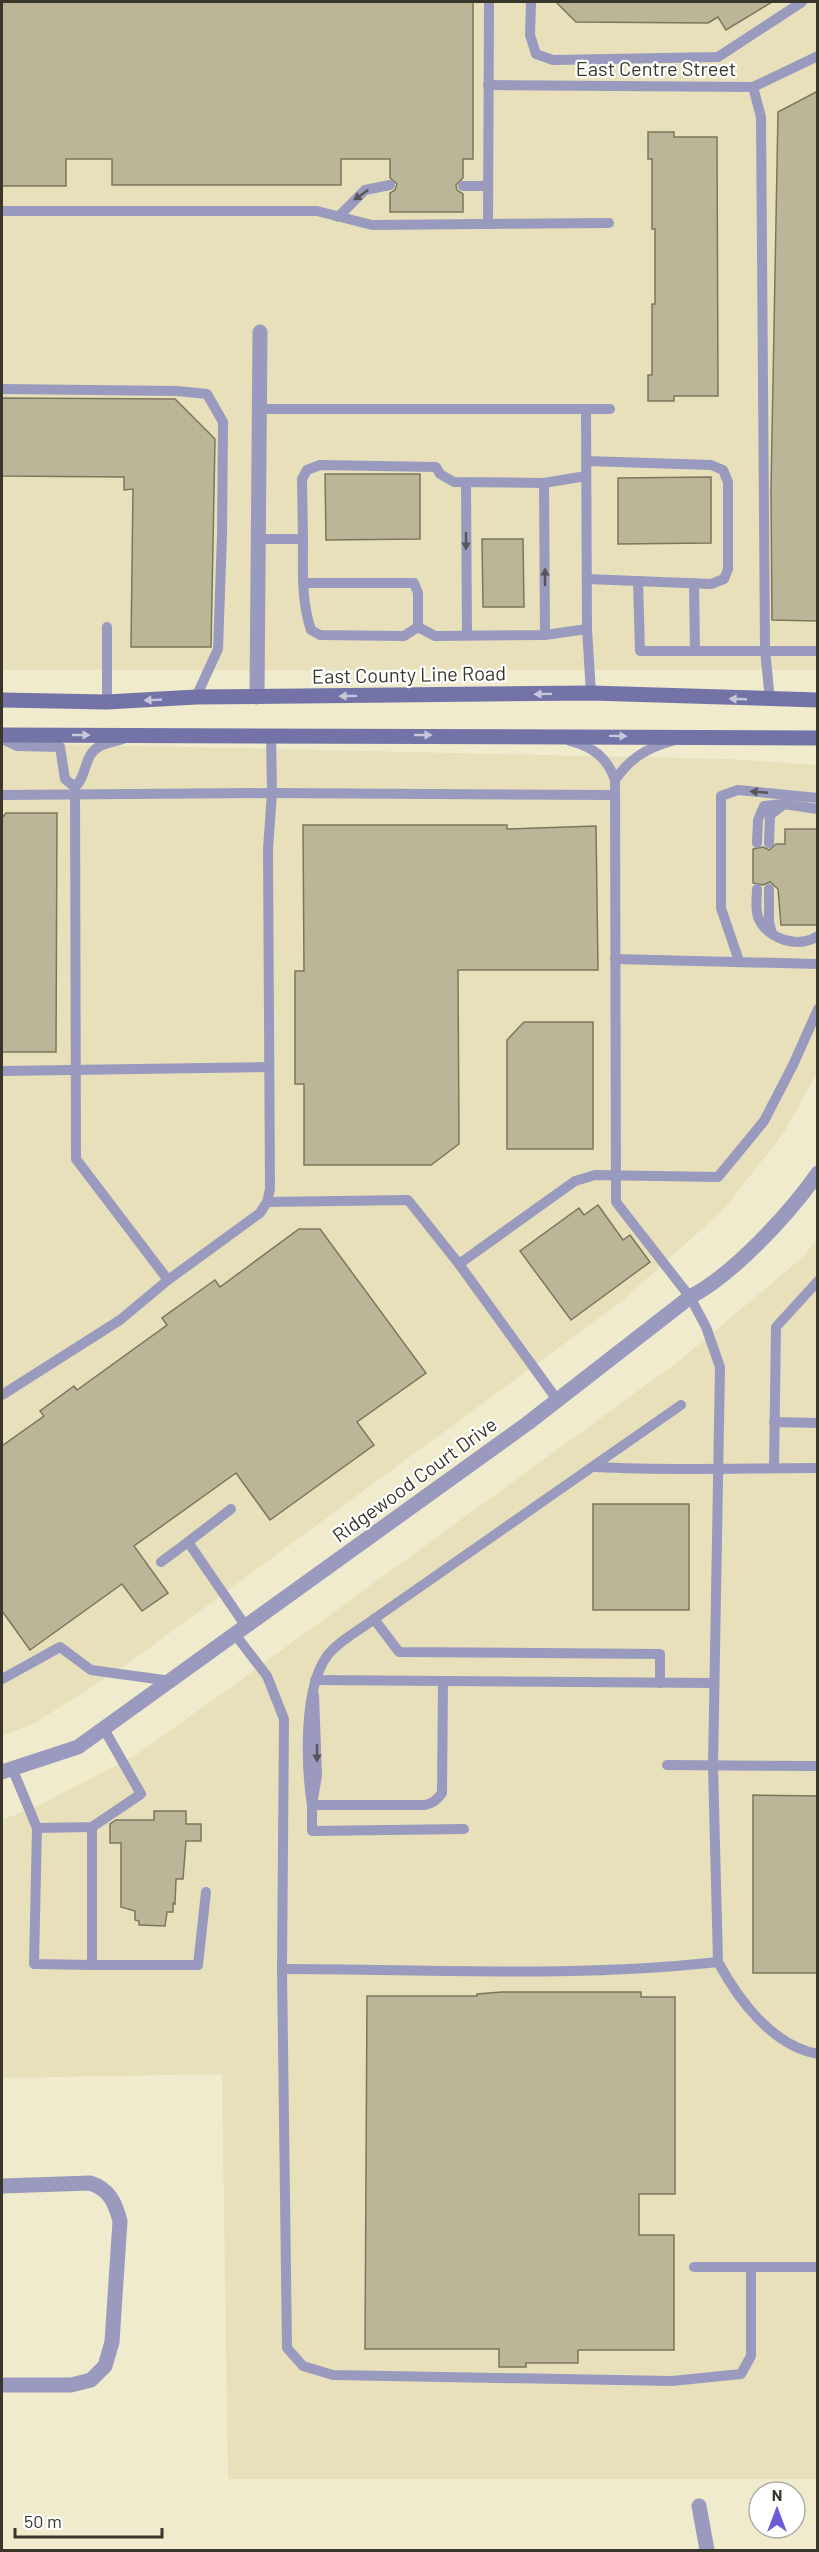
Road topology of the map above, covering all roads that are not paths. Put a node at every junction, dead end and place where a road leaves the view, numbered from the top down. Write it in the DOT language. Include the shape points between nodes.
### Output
graph roads {
  1 [pos="489,2"];
  2 [pos="531,2"];
  3 [pos="802,2"];
  4 [pos="818,56"];
  5 [pos="488,85"];
  6 [pos="753,87"];
  7 [pos="390,186"];
  8 [pos="463,186"];
  9 [pos="488,186"];
  10 [pos="2,211"];
  11 [pos="338,217"];
  12 [pos="609,223"];
  13 [pos="488,224"];
  14 [pos="260,332"];
  15 [pos="2,389"];
  16 [pos="259,409"];
  17 [pos="586,409"];
  18 [pos="610,409"];
  19 [pos="586,461"];
  20 [pos="586,476"];
  21 [pos="466,482"];
  22 [pos="544,483"];
  23 [pos="259,538"];
  24 [pos="303,539"];
  25 [pos="587,579"];
  26 [pos="638,581"];
  27 [pos="303,583"];
  28 [pos="694,583"];
  29 [pos="107,627"];
  30 [pos="418,627"];
  31 [pos="587,629"];
  32 [pos="467,635"];
  33 [pos="545,635"];
  34 [pos="765,650"];
  35 [pos="695,651"];
  36 [pos="818,651"];
  37 [pos="591,693"];
  38 [pos="196,697"];
  39 [pos="256,697"];
  40 [pos="2,700"];
  41 [pos="770,700"];
  42 [pos="818,700"];
  43 [pos="107,702"];
  44 [pos="2,735"];
  45 [pos="271,735"];
  46 [pos="544,735"];
  47 [pos="134,736"];
  48 [pos="686,737"];
  49 [pos="818,738"];
  50 [pos="2,740"];
  51 [pos="615,780"];
  52 [pos="75,790"];
  53 [pos="272,793"];
  54 [pos="2,795"];
  55 [pos="615,795"];
  56 [pos="818,798"];
  57 [pos="818,809"];
  58 [pos="763,843"];
  59 [pos="757,889"];
  60 [pos="769,889"];
  61 [pos="774,936"];
  62 [pos="818,936"];
  63 [pos="615,959"];
  64 [pos="739,961"];
  65 [pos="818,964"];
  66 [pos="818,1010"];
  67 [pos="269,1067"];
  68 [pos="74,1069"];
  69 [pos="2,1071"];
  70 [pos="818,1173"];
  71 [pos="615,1176"];
  72 [pos="267,1202"];
  73 [pos="459,1264"];
  74 [pos="168,1280"];
  75 [pos="818,1281"];
  76 [pos="690,1297"];
  77 [pos="2,1395"];
  78 [pos="558,1401"];
  79 [pos="681,1405"];
  80 [pos="774,1422"];
  81 [pos="818,1423"];
  82 [pos="596,1467"];
  83 [pos="718,1467"];
  84 [pos="774,1468"];
  85 [pos="818,1468"];
  86 [pos="231,1509"];
  87 [pos="188,1542"];
  88 [pos="161,1562"];
  89 [pos="374,1619"];
  90 [pos="240,1629"];
  91 [pos="2,1679"];
  92 [pos="315,1680"];
  93 [pos="171,1681"];
  94 [pos="443,1681"];
  95 [pos="660,1683"];
  96 [pos="714,1683"];
  97 [pos="104,1729"];
  98 [pos="668,1765"];
  99 [pos="713,1766"];
  100 [pos="818,1766"];
  101 [pos="7,1770"];
  102 [pos="312,1805"];
  103 [pos="92,1827"];
  104 [pos="37,1828"];
  105 [pos="464,1829"];
  106 [pos="206,1892"];
  107 [pos="718,1962"];
  108 [pos="92,1965"];
  109 [pos="282,1969"];
  110 [pos="818,2054"];
  111 [pos="2,2186"];
  112 [pos="694,2267"];
  113 [pos="751,2267"];
  114 [pos="818,2267"];
  115 [pos="2,2385"];
  116 [pos="699,2506"];
  117 [pos="707,2550"];
  1 -- 5 [label="lane"];
  2 -- 3 [label="lane" via="530,35 536,54 553,60 718,57"];
  4 -- 6 [label="lane, East Centre Street"];
  5 -- 6 [label="lane, East Centre Street"];
  5 -- 9 [label="lane"];
  6 -- 34 [label="lane" via="761,117"];
  7 -- 11 [label="lane, one-way" via="365,190"];
  8 -- 9 [label="lane"];
  9 -- 13 [label="lane"];
  10 -- 11 [label="lane" via="316,211"];
  11 -- 13 [label="lane" via="372,225"];
  12 -- 13 [label="lane"];
  14 -- 16 [label="street"];
  15 -- 38 [label="lane" via="207,394 223,422 218,649"];
  16 -- 17 [label="lane"];
  16 -- 23 [label="street"];
  17 -- 18 [label="lane"];
  17 -- 19 [label="lane"];
  19 -- 20 [label="lane"];
  19 -- 28 [label="lane" via="711,465 723,470 728,482 728,569 724,579 711,584"];
  20 -- 22 [label="lane"];
  20 -- 25 [label="lane"];
  21 -- 22 [label="lane"];
  21 -- 24 [label="lane" via="446,480 436,467 320,465 307,470 302,479"];
  21 -- 32 [label="lane, one-way"];
  33 -- 22 [label="lane, one-way"];
  23 -- 24 [label="lane"];
  23 -- 39 [label="street"];
  24 -- 27 [label="lane"];
  25 -- 26 [label="lane"];
  25 -- 31 [label="lane"];
  26 -- 28 [label="lane"];
  26 -- 35 [label="lane" via="640,651"];
  27 -- 30 [label="lane" via="414,583 418,592"];
  27 -- 30 [label="lane" via="311,630 320,635 404,636"];
  28 -- 35 [label="lane"];
  29 -- 43 [label="lane"];
  30 -- 32 [label="lane" via="435,636"];
  31 -- 33 [label="lane"];
  31 -- 37 [label="lane"];
  32 -- 33 [label="lane"];
  34 -- 35 [label="lane"];
  34 -- 36 [label="lane"];
  34 -- 41 [label="lane"];
  37 -- 39 [label="main road, East County Line Road, one-way"];
  41 -- 37 [label="main road, East County Line Road, one-way"];
  38 -- 39 [label="main road, East County Line Road"];
  38 -- 43 [label="main road, East County Line Road, one-way"];
  40 -- 43 [label="main road, East County Line Road"];
  41 -- 42 [label="main road, East County Line Road"];
  44 -- 47 [label="main road, one-way"];
  45 -- 46 [label="main road, one-way"];
  45 -- 47 [label="main road"];
  45 -- 53 [label="lane"];
  46 -- 48 [label="main road, one-way"];
  46 -- 51 [label="lane" via="596,751"];
  47 -- 52 [label="lane" via="99,747 88,757 84,780"];
  48 -- 49 [label="main road"];
  48 -- 51 [label="lane" via="643,751 629,761"];
  50 -- 52 [label="lane" via="17,746 60,747 65,779"];
  51 -- 55 [label="lane"];
  52 -- 53 [label="lane"];
  52 -- 54 [label="lane"];
  52 -- 68 [label="lane"];
  53 -- 55 [label="lane"];
  53 -- 67 [label="lane" via="268,849"];
  55 -- 63 [label="lane"];
  56 -- 64 [label="lane, one-way" via="738,790 721,796 721,908"];
  57 -- 58 [label="lane" via="783,804 770,815"];
  59 -- 61 [label="lane" via="757,913"];
  60 -- 61 [label="lane"];
  61 -- 62 [label="lane" via="799,942"];
  63 -- 64 [label="lane"];
  63 -- 71 [label="lane"];
  64 -- 65 [label="lane"];
  66 -- 71 [label="lane" via="764,1121 718,1177"];
  67 -- 68 [label="lane"];
  67 -- 72 [label="lane"];
  68 -- 69 [label="lane"];
  68 -- 74 [label="lane" via="76,1159"];
  70 -- 76 [label="street, Ridgewood Court Drive" via="769,1232 707,1288"];
  71 -- 73 [label="lane" via="595,1174 575,1181"];
  71 -- 76 [label="lane" via="616,1202"];
  72 -- 73 [label="lane" via="408,1200"];
  72 -- 74 [label="lane" via="260,1214"];
  73 -- 78 [label="lane"];
  74 -- 77 [label="lane" via="120,1320"];
  75 -- 80 [label="lane" via="776,1328"];
  76 -- 78 [label="street, Ridgewood Court Drive"];
  76 -- 83 [label="lane" via="720,1367"];
  78 -- 90 [label="street, Ridgewood Court Drive"];
  79 -- 82 [label="lane"];
  80 -- 81 [label="lane"];
  80 -- 84 [label="lane"];
  82 -- 83 [label="lane" via="663,1471"];
  82 -- 89 [label="lane"];
  83 -- 84 [label="lane"];
  83 -- 96 [label="lane"];
  84 -- 85 [label="lane"];
  86 -- 87 [label="lane"];
  87 -- 88 [label="lane"];
  87 -- 90 [label="lane"];
  89 -- 92 [label="lane" via="327,1655"];
  89 -- 95 [label="lane" via="399,1652 660,1654"];
  90 -- 93 [label="street, Ridgewood Court Drive"];
  90 -- 109 [label="lane" via="267,1676 284,1719"];
  91 -- 93 [label="lane" via="60,1647 91,1670"];
  92 -- 94 [label="lane"];
  92 -- 102 [label="lane" via="317,1774"];
  93 -- 97 [label="street, Ridgewood Court Drive"];
  94 -- 95 [label="lane"];
  94 -- 102 [label="lane" via="442,1792 433,1803"];
  95 -- 96 [label="lane"];
  96 -- 99 [label="lane"];
  97 -- 101 [label="street, Ridgewood Court Drive" via="78,1747"];
  97 -- 103 [label="lane" via="141,1794"];
  98 -- 99 [label="lane"];
  99 -- 100 [label="lane"];
  99 -- 107 [label="lane"];
  101 -- 104 [label="lane"];
  102 -- 105 [label="lane" via="312,1830"];
  103 -- 104 [label="lane"];
  103 -- 108 [label="lane"];
  104 -- 108 [label="lane" via="34,1964"];
  106 -- 108 [label="lane" via="198,1965"];
  107 -- 109 [label="lane" via="553,1970"];
  107 -- 110 [label="lane" via="752,2014 776,2034"];
  109 -- 113 [label="lane" via="286,2348 303,2366 333,2375 672,2381 741,2374 751,2356"];
  111 -- 115 [label="street" via="90,2183 102,2187 115,2202 120,2221 112,2342 105,2366 92,2380 71,2385"];
  112 -- 113 [label="lane"];
  113 -- 114 [label="lane"];
  116 -- 117 [label="street"];
}
